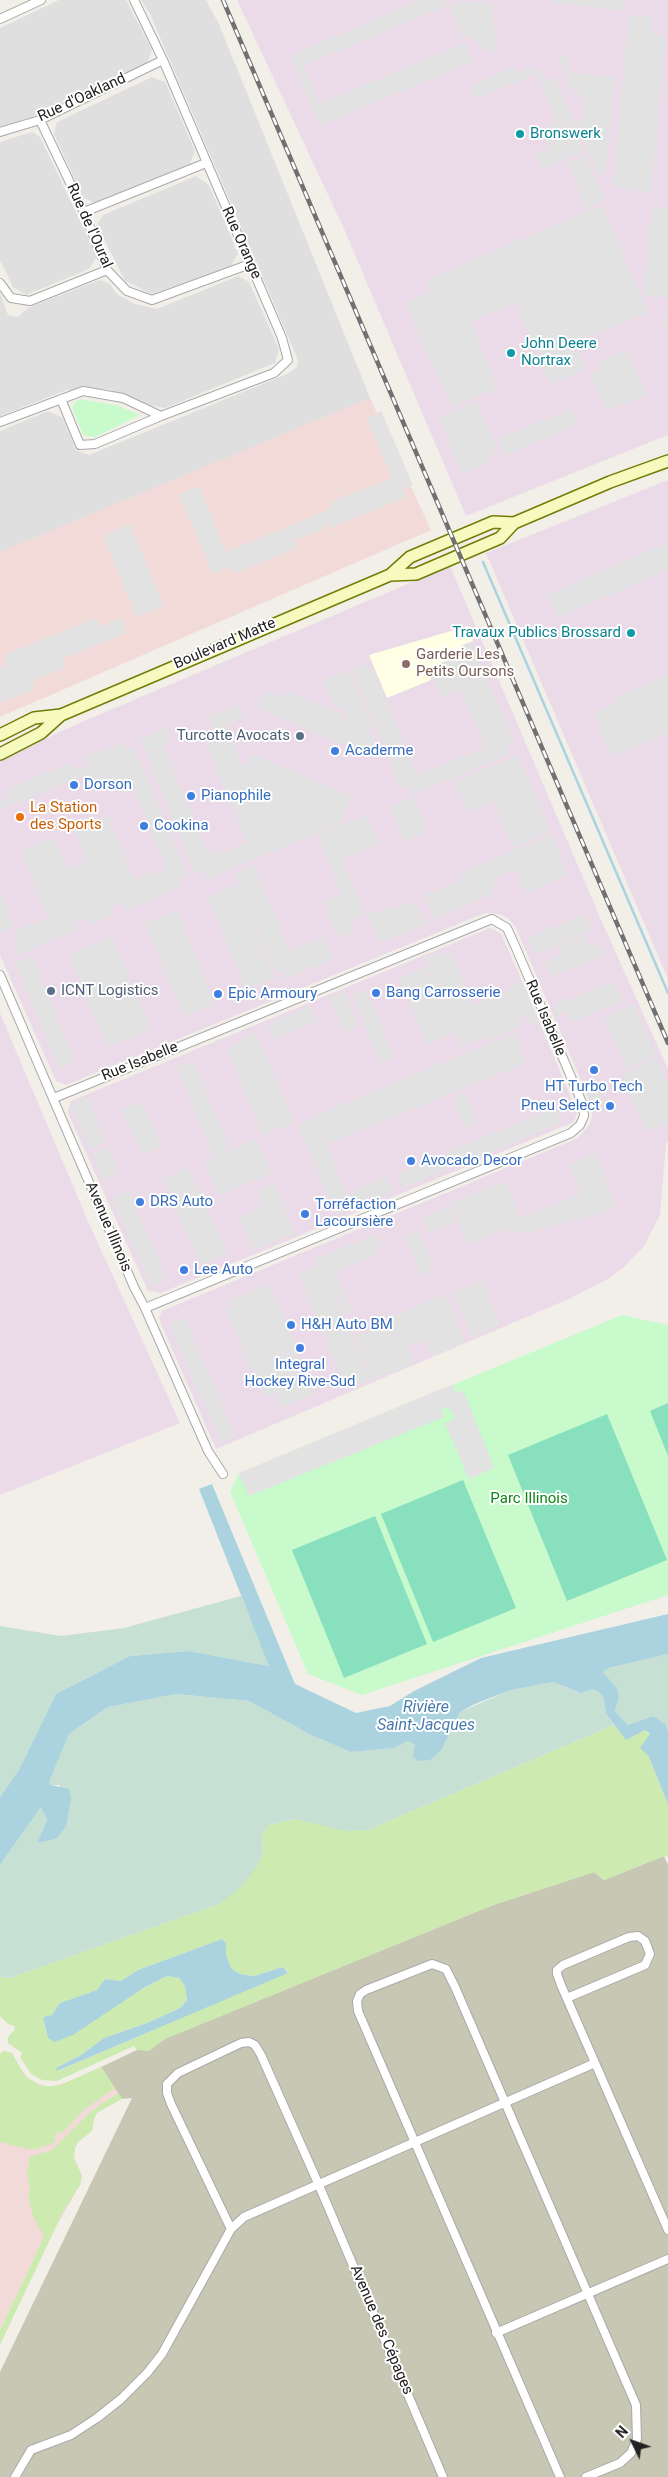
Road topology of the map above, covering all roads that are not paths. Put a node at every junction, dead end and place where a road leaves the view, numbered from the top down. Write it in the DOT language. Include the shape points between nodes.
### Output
graph roads {
  1 [pos="41,0"];
  2 [pos="134,0"];
  3 [pos="0,19"];
  4 [pos="163,60"];
  5 [pos="40,120"];
  6 [pos="0,132"];
  7 [pos="206,163"];
  8 [pos="84,212"];
  9 [pos="250,264"];
  10 [pos="107,270"];
  11 [pos="0,283"];
  12 [pos="60,399"];
  13 [pos="161,416"];
  14 [pos="0,422"];
  15 [pos="668,461"];
  16 [pos="514,523"];
  17 [pos="390,575"];
  18 [pos="61,715"];
  19 [pos="0,735"];
  20 [pos="0,754"];
  21 [pos="0,975"];
  22 [pos="54,1098"];
  23 [pos="146,1308"];
  24 [pos="223,1474"];
  25 [pos="567,1998"];
  26 [pos="595,2063"];
  27 [pos="505,2102"];
  28 [pos="413,2141"];
  29 [pos="318,2182"];
  30 [pos="231,2229"];
  31 [pos="668,2230"];
  32 [pos="668,2259"];
  33 [pos="588,2293"];
  34 [pos="496,2333"];
  35 [pos="15,2477"];
  36 [pos="443,2477"];
  37 [pos="560,2477"];
  38 [pos="586,2477"];
  1 -- 3 [label="street"];
  2 -- 4 [label="street, Rue Orange"];
  4 -- 5 [label="street, Rue d'Oakland"];
  4 -- 7 [label="street, Rue Orange"];
  5 -- 6 [label="street, Rue d'Oakland"];
  5 -- 8 [label="street, Rue de l'Oural"];
  7 -- 8 [label="street"];
  7 -- 9 [label="street, Rue Orange"];
  8 -- 10 [label="street, Rue de l'Oural"];
  9 -- 10 [label="street, Rue de l'Oural" via="152,300 127,290"];
  9 -- 13 [label="street, Rue Orange" via="282,338 288,360 274,373"];
  10 -- 11 [label="street" via="30,301 11,298"];
  12 -- 13 [label="street" via="83,391 122,398"];
  12 -- 13 [label="street, Rue Orange" via="80,445 95,444"];
  12 -- 14 [label="street"];
  15 -- 16 [label="main road, Boulevard Matte"];
  16 -- 17 [label="main road, Boulevard Matte" via="500,538 416,574"];
  16 -- 17 [label="main road, Boulevard Matte" via="493,522 410,557"];
  17 -- 18 [label="main road, Boulevard Matte"];
  18 -- 19 [label="main road, Boulevard Matte" via="34,718"];
  18 -- 20 [label="main road, Boulevard Matte" via="41,733"];
  21 -- 22 [label="street, Avenue Illinois"];
  22 -- 23 [label="street, Avenue Illinois" via="107,1226"];
  22 -- 23 [label="street, Rue Isabelle" via="492,919 507,928 582,1105 584,1116 580,1125 571,1133"];
  23 -- 24 [label="street, Avenue Illinois" via="208,1451"];
  25 -- 25 [label="street" via="557,1974 560,1967 634,1936 645,1941 650,1954 645,1965"];
  25 -- 26 [label="street"];
  26 -- 27 [label="street"];
  26 -- 31 [label="street"];
  27 -- 28 [label="street"];
  27 -- 28 [label="street" via="446,1969 432,1964 366,1990 357,2001 358,2011"];
  27 -- 33 [label="street"];
  28 -- 29 [label="street"];
  28 -- 34 [label="street"];
  29 -- 30 [label="street" via="256,2210"];
  29 -- 30 [label="street, Avenue des Cépages" via="255,2045 241,2043 178,2074 167,2084 167,2093"];
  29 -- 36 [label="street, Avenue des Cépages"];
  30 -- 35 [label="street" via="162,2354 147,2373 97,2418 71,2435 31,2450"];
  32 -- 33 [label="street"];
  33 -- 34 [label="street"];
  33 -- 38 [label="street" via="636,2405 638,2425 634,2446 626,2459"];
  34 -- 37 [label="street"];
}
